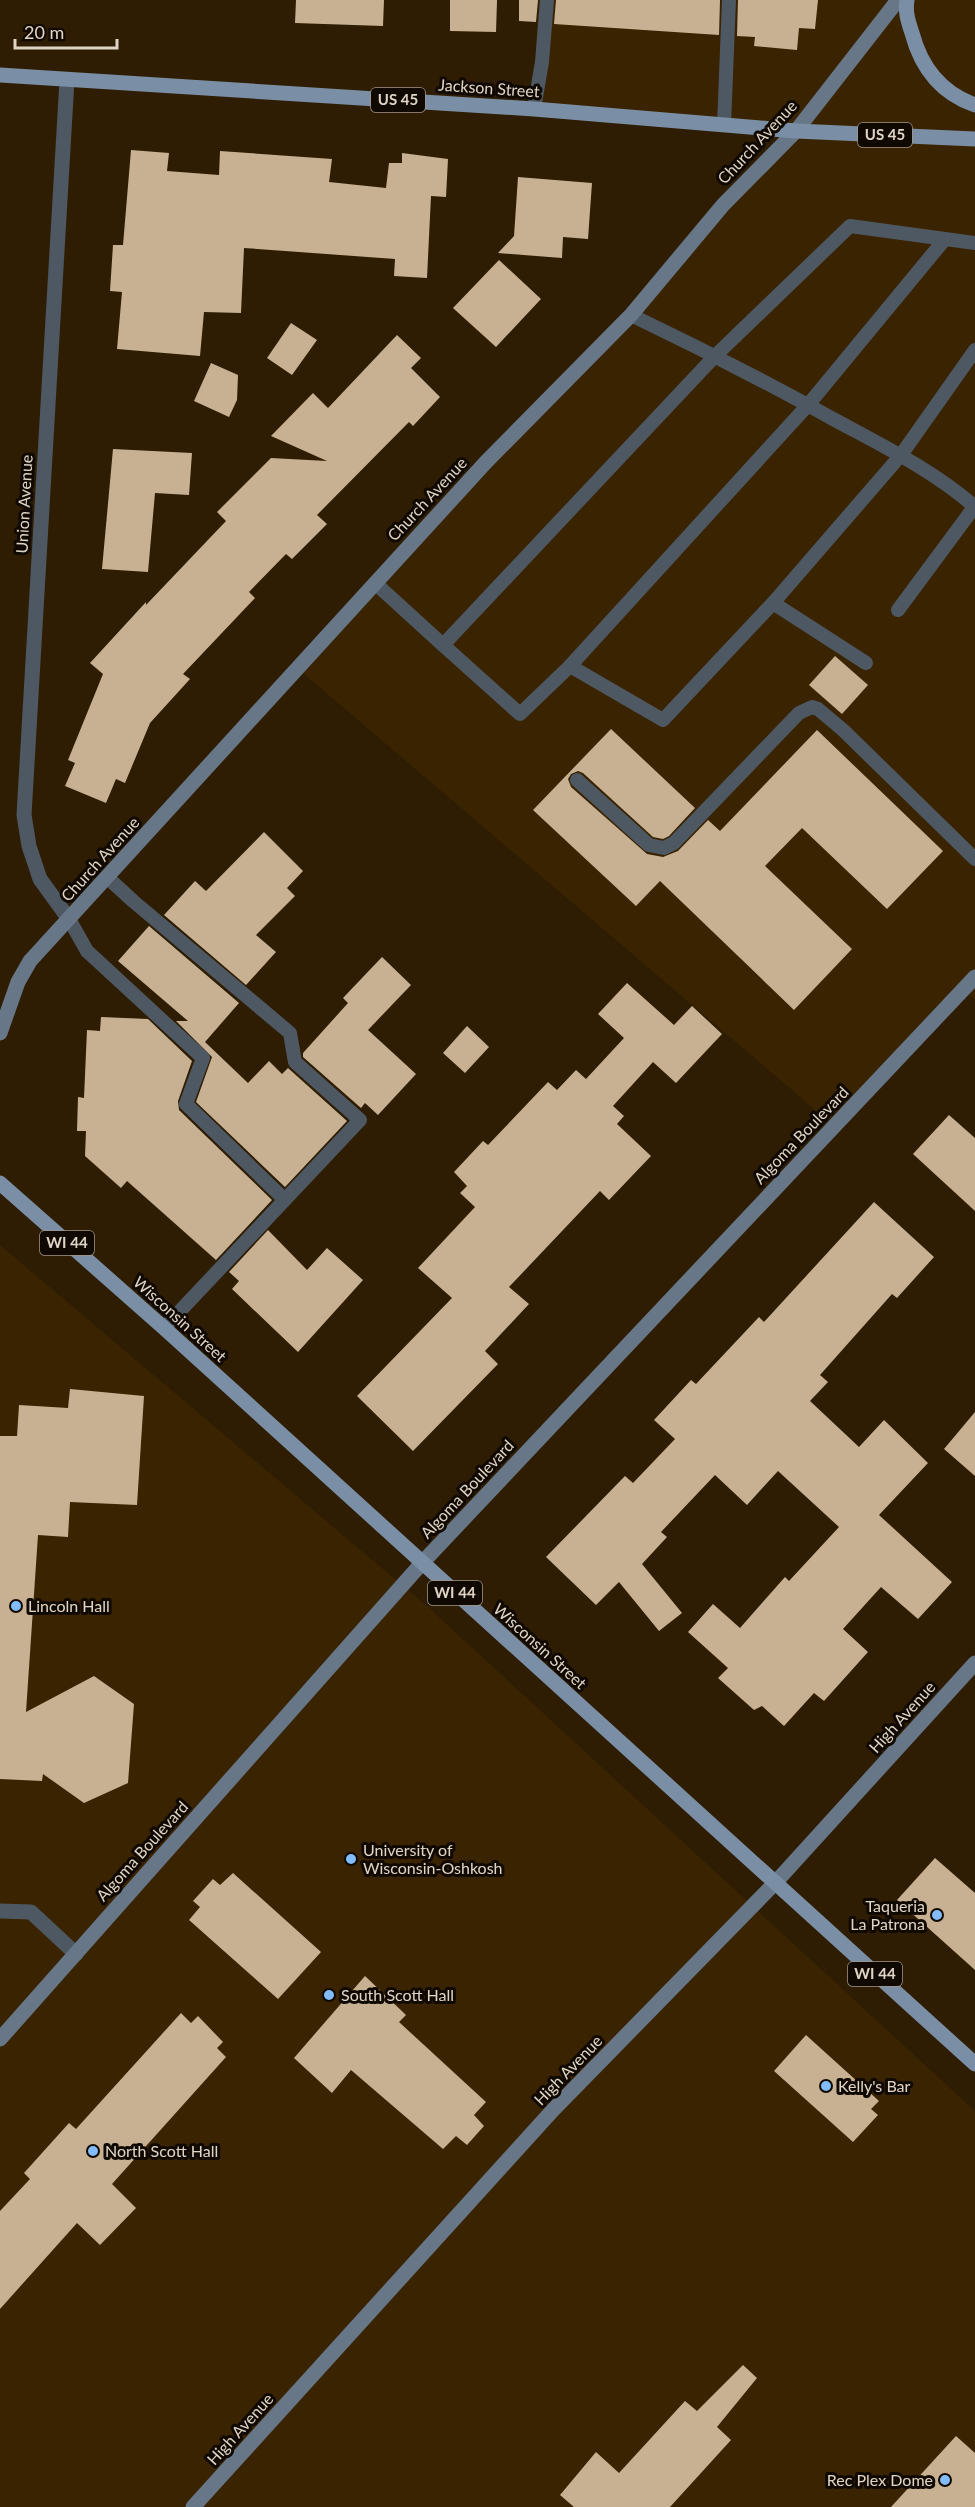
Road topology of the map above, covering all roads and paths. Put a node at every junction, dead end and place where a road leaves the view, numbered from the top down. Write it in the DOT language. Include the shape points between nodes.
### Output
graph roads {
  1 [pos="547,0"];
  2 [pos="729,0"];
  3 [pos="898,0"];
  4 [pos="907,0"];
  5 [pos="0,75"];
  6 [pos="67,80"];
  7 [pos="975,105"];
  8 [pos="534,109"];
  9 [pos="724,125"];
  10 [pos="796,131"];
  11 [pos="975,139"];
  12 [pos="945,239"];
  13 [pos="975,243"];
  14 [pos="631,315"];
  15 [pos="975,350"];
  16 [pos="715,356"];
  17 [pos="808,405"];
  18 [pos="901,455"];
  19 [pos="975,506"];
  20 [pos="375,583"];
  21 [pos="773,603"];
  22 [pos="898,610"];
  23 [pos="443,645"];
  24 [pos="866,663"];
  25 [pos="570,666"];
  26 [pos="577,780"];
  27 [pos="975,859"];
  28 [pos="108,878"];
  29 [pos="69,920"];
  30 [pos="975,977"];
  31 [pos="0,1033"];
  32 [pos="0,1183"];
  33 [pos="284,1200"];
  34 [pos="164,1328"];
  35 [pos="422,1563"];
  36 [pos="975,1663"];
  37 [pos="775,1884"];
  38 [pos="0,1911"];
  39 [pos="76,1954"];
  40 [pos="0,2039"];
  41 [pos="975,2064"];
  42 [pos="193,2507"];
  1 -- 8 [label="lane"];
  2 -- 9 [label="lane"];
  3 -- 10 [label="main road, Church Avenue"];
  4 -- 7 [label="main road" via="913,38 931,76"];
  5 -- 6 [label="main road, Jackson Street / US 45"];
  6 -- 8 [label="main road, Jackson Street / US 45"];
  6 -- 29 [label="street, Union Avenue" via="24,815 40,879"];
  8 -- 9 [label="main road, Jackson Street / US 45"];
  9 -- 10 [label="main road, Jackson Street / US 45"];
  10 -- 11 [label="main road, Jackson Street / US 45"];
  10 -- 14 [label="main road, Church Avenue" via="723,205"];
  12 -- 13 [label="lane"];
  12 -- 16 [label="lane" via="850,226"];
  12 -- 17 [label="lane"];
  14 -- 16 [label="lane"];
  14 -- 20 [label="main road, Church Avenue" via="486,462"];
  15 -- 18 [label="lane"];
  16 -- 17 [label="lane"];
  16 -- 23 [label="lane"];
  17 -- 18 [label="lane"];
  17 -- 25 [label="lane"];
  18 -- 19 [label="lane"];
  18 -- 21 [label="lane"];
  19 -- 22 [label="lane"];
  20 -- 23 [label="lane"];
  20 -- 28 [label="main road, Church Avenue"];
  21 -- 24 [label="lane"];
  21 -- 25 [label="lane" via="663,720"];
  23 -- 25 [label="lane" via="520,714"];
  26 -- 27 [label="lane" via="649,844 664,848 674,843 799,713 812,707 843,730"];
  28 -- 29 [label="main road, Church Avenue"];
  28 -- 33 [label="lane" via="290,1033 295,1062 360,1120"];
  29 -- 31 [label="main road, Church Avenue" via="30,961"];
  29 -- 33 [label="lane" via="87,951 203,1058 186,1104"];
  30 -- 35 [label="main road, Algoma Boulevard"];
  32 -- 34 [label="main road, Wisconsin Street / WI 44"];
  33 -- 34 [label="lane"];
  34 -- 35 [label="main road, Wisconsin Street / WI 44"];
  35 -- 37 [label="main road, Wisconsin Street / WI 44"];
  35 -- 39 [label="main road, Algoma Boulevard"];
  36 -- 37 [label="main road, High Avenue"];
  37 -- 41 [label="main road, Wisconsin Street / WI 44"];
  37 -- 42 [label="main road, High Avenue" via="553,2110"];
  38 -- 39 [label="street" via="31,1912"];
  39 -- 40 [label="main road, Algoma Boulevard"];
}
